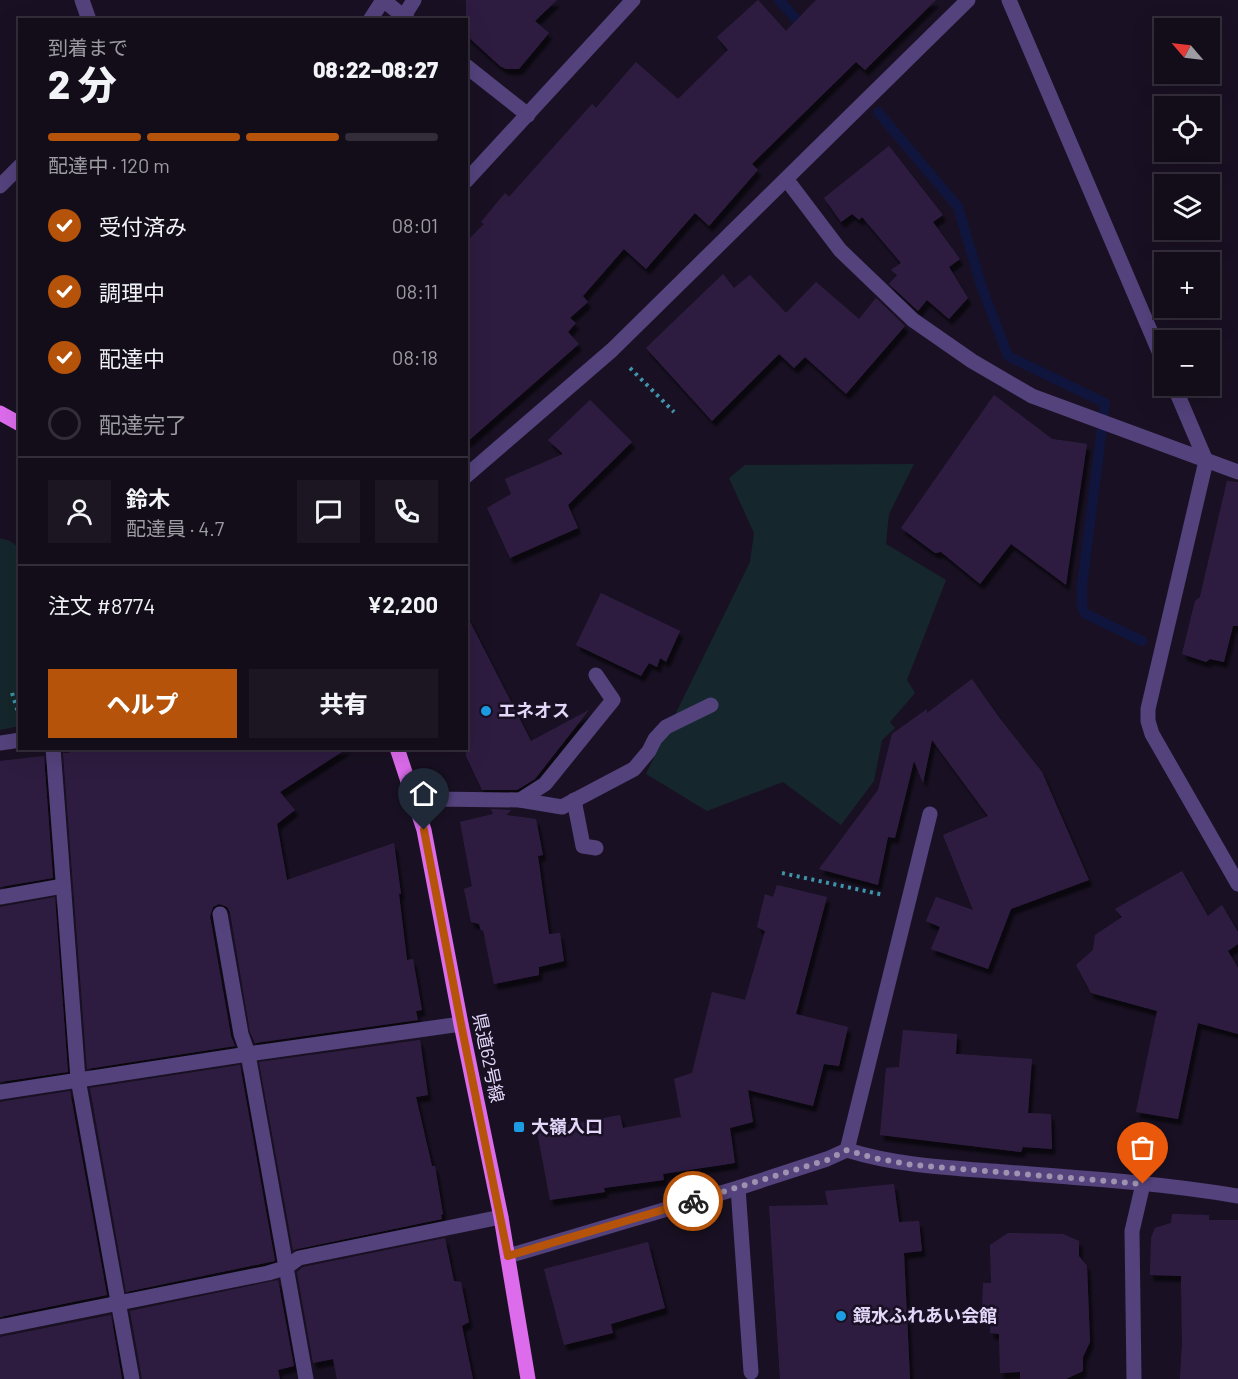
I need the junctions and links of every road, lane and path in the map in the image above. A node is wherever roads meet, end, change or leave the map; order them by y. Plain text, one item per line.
1 (82, 0) edge
2 (414, 0) edge
3 (633, 0) edge
4 (968, 0) edge
5 (1010, 0) edge
6 (88, 18) edge
7 (371, 18) edge
8 (406, 18) edge
9 (468, 68) edge
10 (528, 115) junction
11 (18, 168) edge
12 (468, 179) edge
13 (787, 180) junction
14 (0, 186) edge
15 (1154, 339) edge
16 (612, 350) junction
17 (1178, 396) edge
18 (674, 412) dead end
19 (0, 413) edge
20 (18, 423) edge
21 (1206, 460) junction
22 (1238, 472) edge
23 (468, 474) edge
24 (596, 675) dead end
25 (12, 693) dead end
26 (711, 705) dead end
27 (18, 710) edge
28 (18, 740) edge
29 (0, 743) edge
30 (52, 750) edge
31 (398, 750) edge
32 (520, 800) junction
33 (574, 800) junction
34 (416, 802) junction
35 (930, 814) dead end
36 (596, 848) dead end
37 (782, 873) dead end
38 (1238, 884) edge
39 (63, 886) junction
40 (0, 897) edge
41 (908, 903) junction
42 (220, 914) dead end
43 (461, 1024) junction
44 (248, 1054) junction
45 (78, 1079) junction
46 (0, 1092) edge
47 (847, 1150) junction
48 (1143, 1184) junction
49 (738, 1188) junction
50 (1238, 1196) edge
51 (501, 1217) junction
52 (508, 1256) junction
53 (285, 1268) junction
54 (119, 1302) junction
55 (0, 1327) edge
56 (751, 1372) dead end
57 (132, 1379) edge
58 (306, 1379) edge
59 (528, 1379) edge
60 (1134, 1379) edge

1 - 6 street
2 - 8 street
3 - 10 street
4 - 13 street
5 - 15 street
7 - 8 street
9 - 10 street
10 - 12 street
11 - 14 street
13 - 16 street
13 - 21 street
16 - 18 path
16 - 23 street
17 - 21 street
19 - 20 main road
21 - 22 street
21 - 38 street
24 - 32 street
25 - 27 path
26 - 33 street
28 - 29 street
30 - 39 street
31 - 34 main road, 県道62号線
32 - 33 street
32 - 34 street
33 - 36 street
34 - 43 main road, 県道62号線
35 - 41 street
37 - 41 path
39 - 40 street
39 - 45 street
41 - 47 street
42 - 44 street
43 - 44 street
43 - 51 main road, 県道62号線
44 - 45 street
44 - 53 street
45 - 46 street
45 - 54 street
47 - 48 street
47 - 49 street
48 - 50 street
48 - 60 street
49 - 52 street
49 - 56 street
51 - 52 main road, 県道62号線
51 - 53 street
52 - 59 main road, 県道62号線
53 - 54 street
53 - 58 street
54 - 55 street
54 - 57 street

